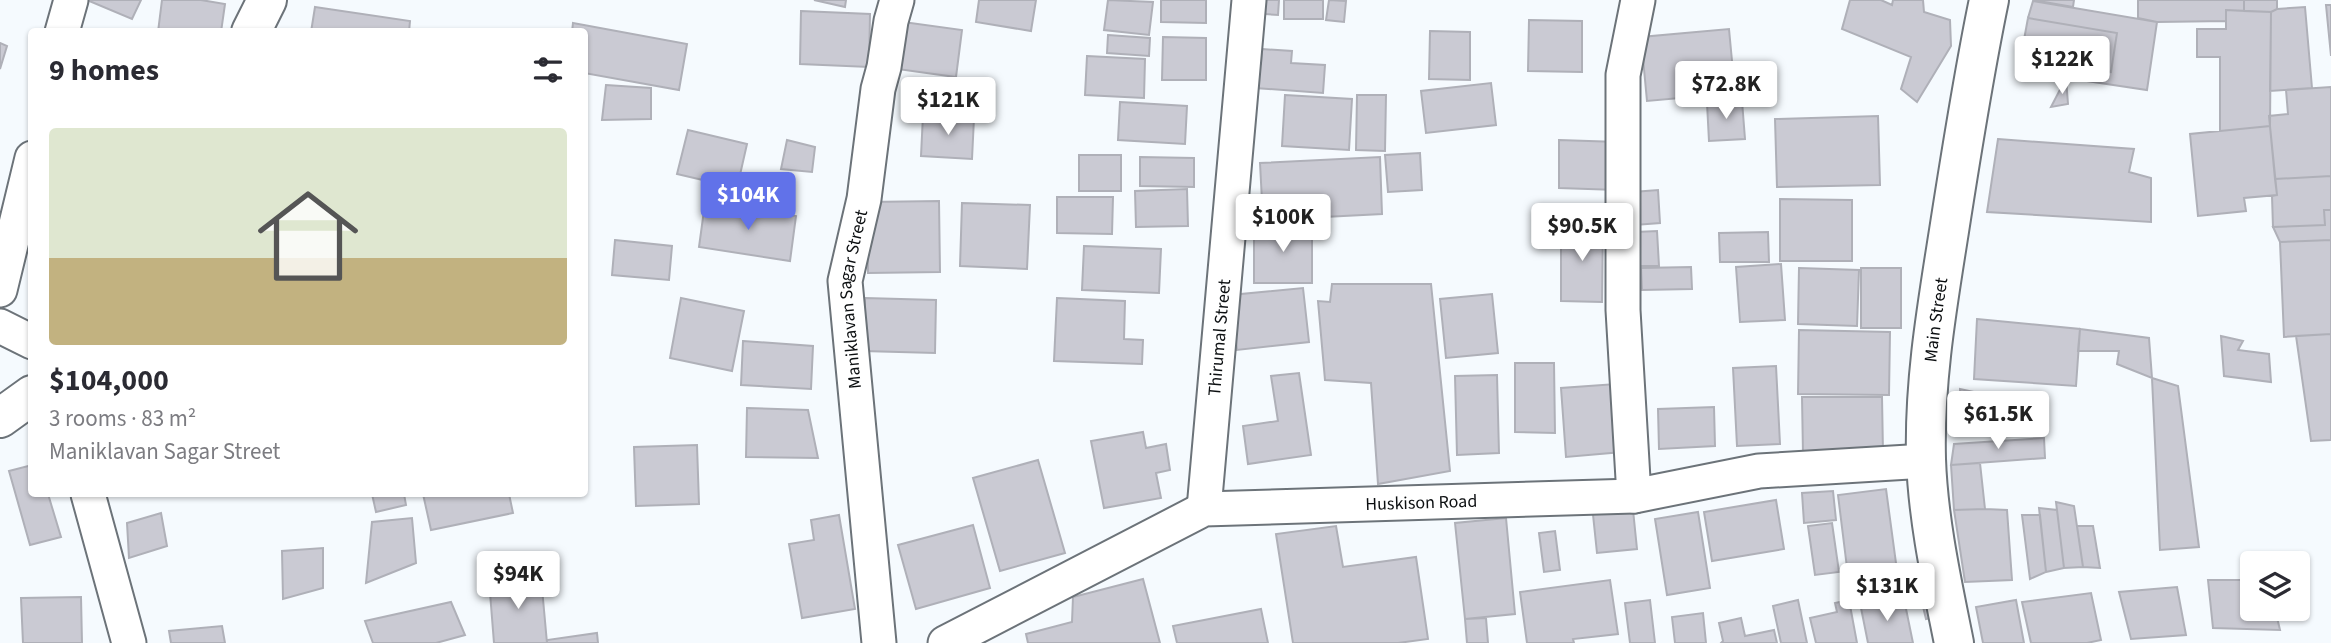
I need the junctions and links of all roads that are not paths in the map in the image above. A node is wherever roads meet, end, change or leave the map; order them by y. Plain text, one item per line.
1 (71, 0) edge
2 (267, 0) edge
3 (897, 0) edge
4 (1249, 0) edge
5 (1638, 0) edge
6 (1989, 0) edge
7 (63, 28) edge
8 (253, 28) edge
9 (28, 174) edge
10 (0, 290) edge
11 (0, 326) edge
12 (28, 340) edge
13 (28, 398) edge
14 (0, 418) edge
15 (1926, 461) junction
16 (1634, 496) junction
17 (90, 497) edge
18 (1204, 509) junction
19 (994, 631) edge
20 (129, 643) edge
21 (879, 643) edge
22 (945, 643) edge
23 (1954, 643) edge

1 - 7 street
2 - 8 main road
3 - 21 street, Maniklavan Sagar Street
4 - 18 street, Thirumal Street
5 - 16 street
6 - 15 main road, Main Street
9 - 10 street
11 - 12 street
13 - 14 main road
15 - 16 street, Huskison Road
15 - 23 main road, Main Street
16 - 18 street, Huskison Road
17 - 20 street
18 - 19 street, Huskison Road
19 - 22 street, Huskison Road

